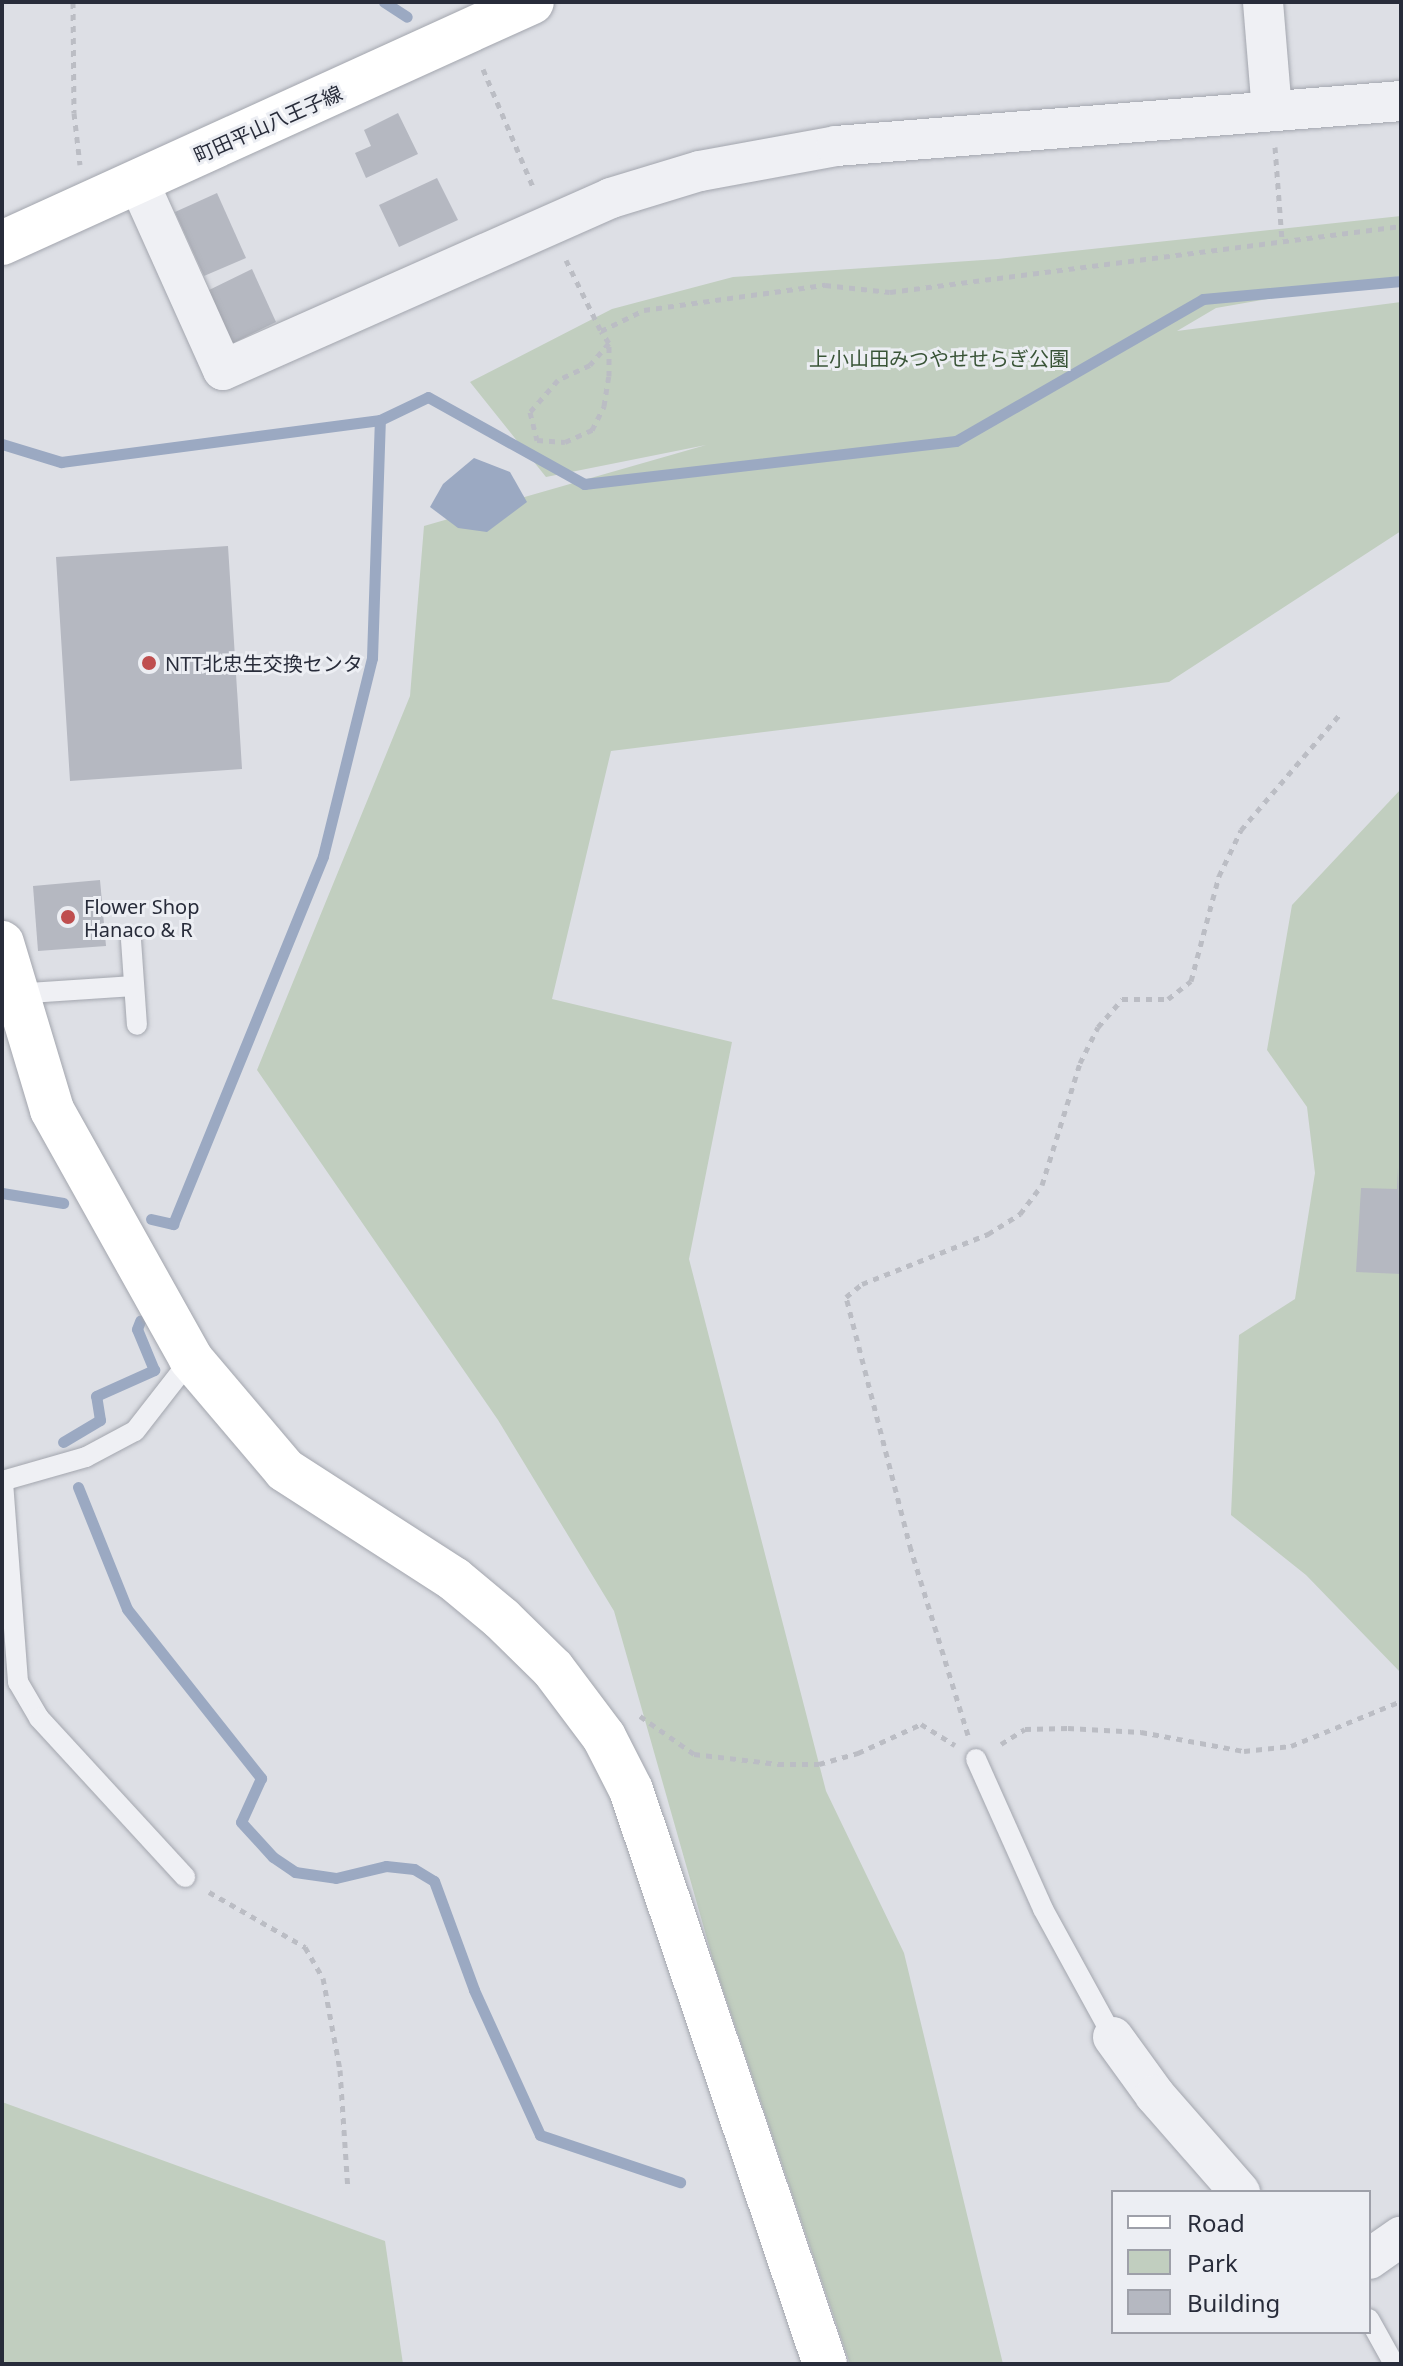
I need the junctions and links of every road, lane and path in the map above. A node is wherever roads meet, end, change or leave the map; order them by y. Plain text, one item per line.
1 (73, 2) edge
2 (532, 2) edge
3 (1263, 2) edge
4 (468, 33) junction
5 (1401, 101) edge
6 (1272, 111) junction
7 (138, 181) junction
8 (85, 206) junction
9 (550, 226) junction
10 (1401, 226) edge
11 (1282, 241) junction
12 (2, 243) edge
13 (601, 331) junction
14 (609, 343) junction
15 (1341, 713) dead end
16 (131, 940) dead end
17 (2, 943) edge
18 (134, 986) junction
19 (14, 994) junction
20 (137, 1025) dead end
21 (191, 1359) junction
22 (3, 1481) edge
23 (1401, 1701) edge
24 (633, 1710) dead end
25 (976, 1759) junction
26 (185, 1877) joint
27 (1113, 2037) joint
28 (348, 2189) dead end
29 (1238, 2190) edge
30 (1401, 2237) edge
31 (1371, 2258) edge
32 (1371, 2323) edge
33 (825, 2364) edge
34 (1394, 2364) edge

1 - 8 path
2 - 4 street, 町田平山八王子線
3 - 6 street
4 - 7 street, 町田平山八王子線
4 - 9 path
5 - 6 street
6 - 9 street
6 - 11 path
7 - 8 street, 町田平山八王子線
7 - 9 street
8 - 12 street, 町田平山八王子線
9 - 13 path
10 - 11 path
11 - 13 path
13 - 14 path
14 - 14 path
15 - 25 path
16 - 18 lane
17 - 19 street
18 - 19 lane
18 - 20 lane
19 - 21 street
21 - 22 lane
21 - 33 street
22 - 26 lane
23 - 25 path
24 - 25 path
25 - 27 lane
26 - 28 path
27 - 29 street
30 - 31 street
32 - 34 lane

